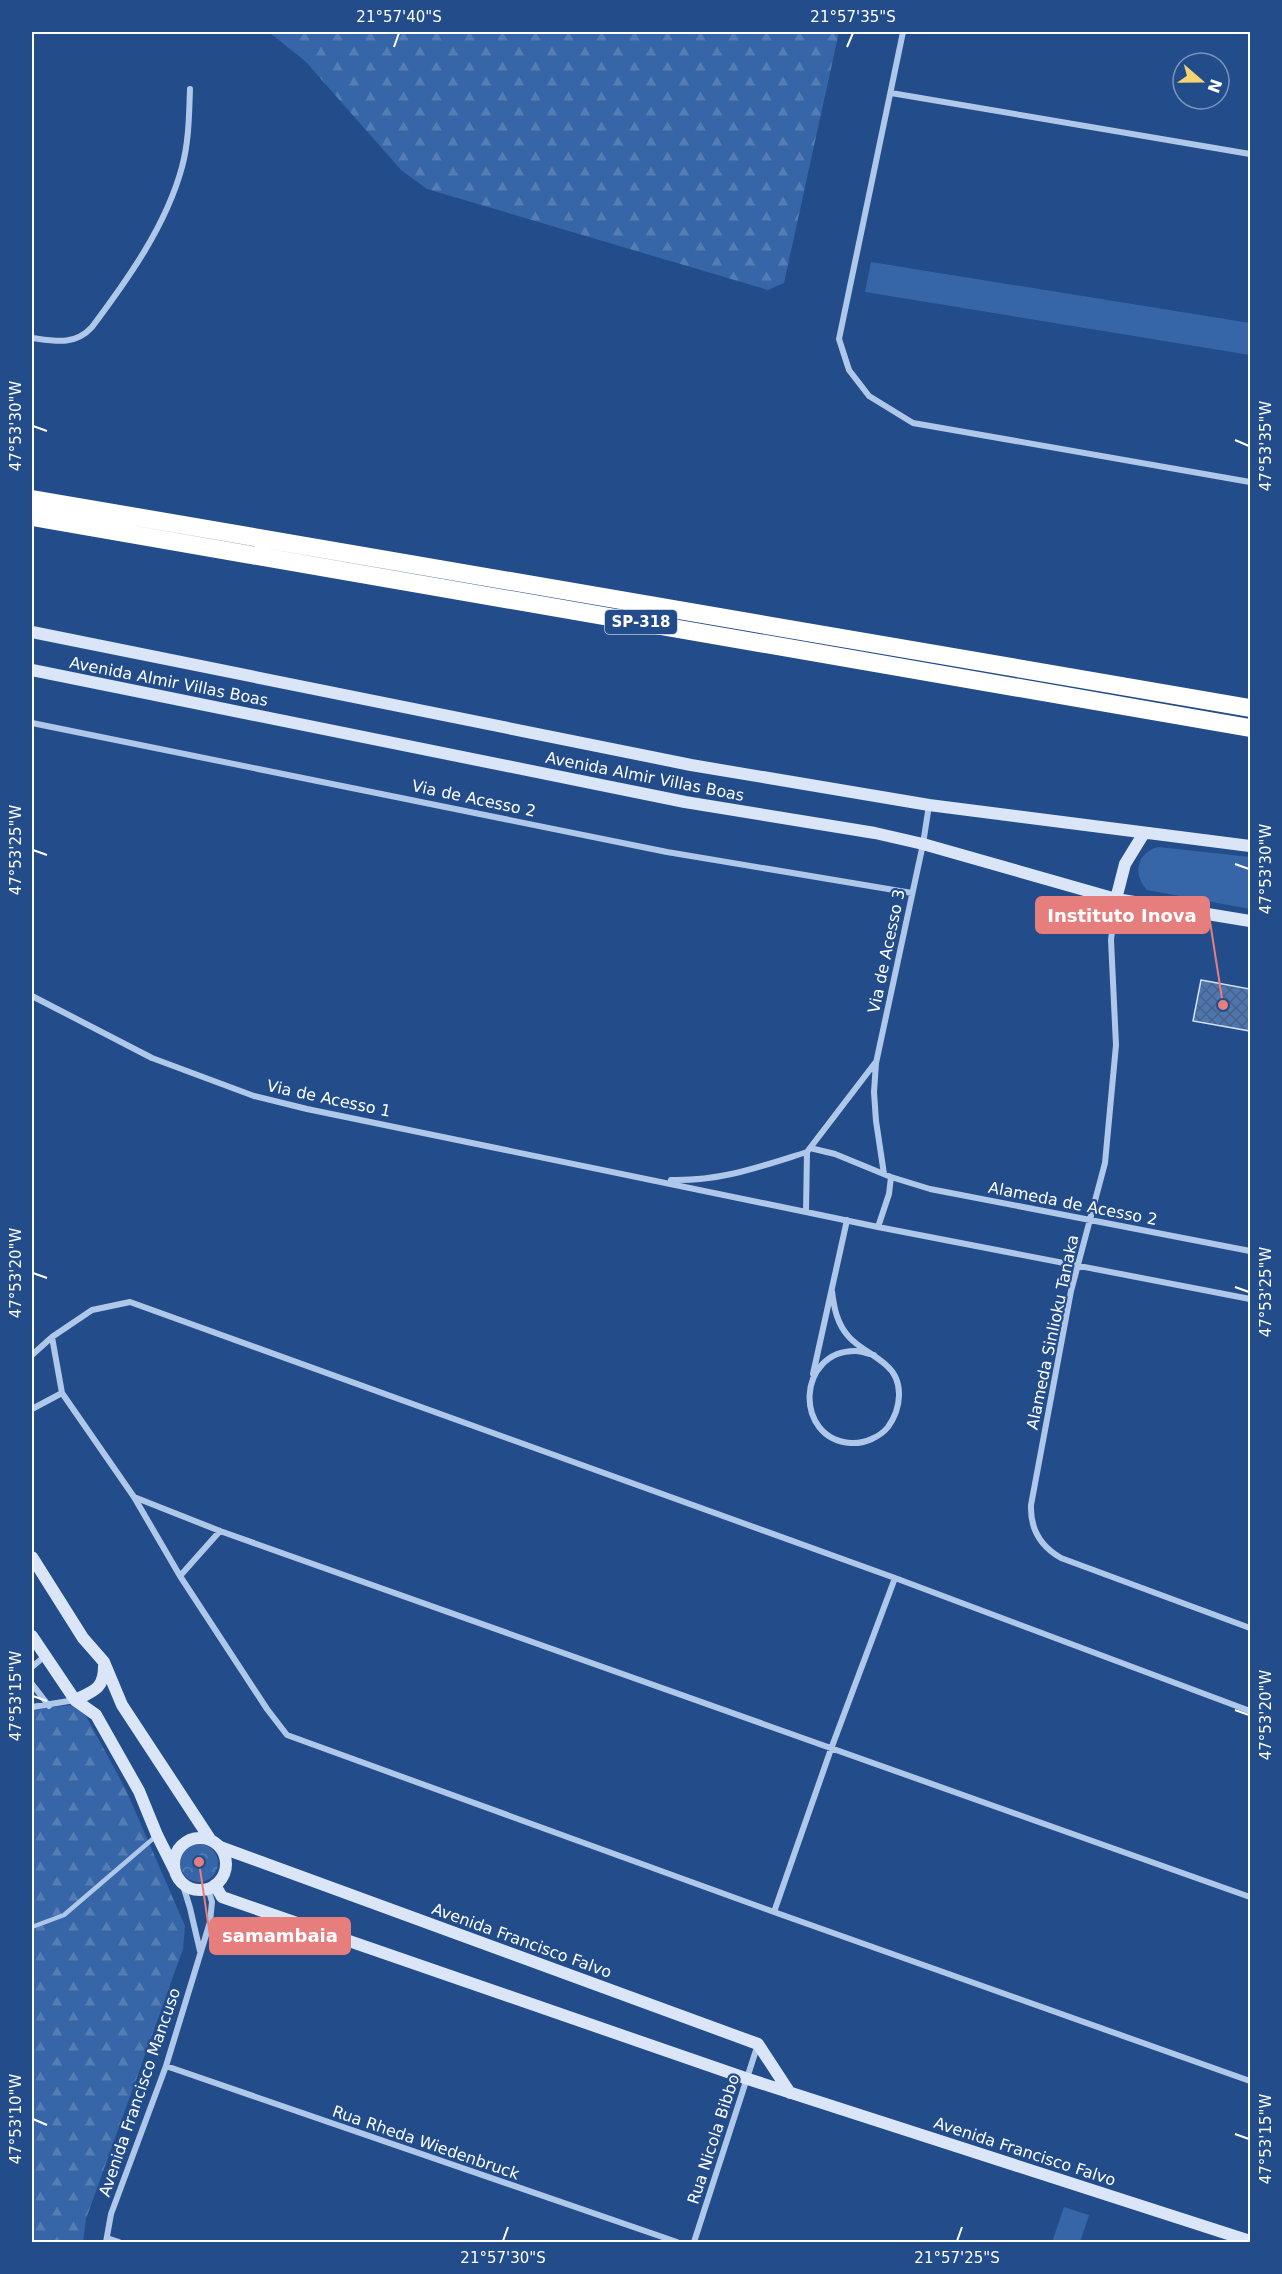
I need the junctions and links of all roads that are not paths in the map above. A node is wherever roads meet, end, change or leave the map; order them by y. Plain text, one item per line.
1 (903, 32) edge
2 (190, 89) dead end
3 (891, 93) junction
4 (1251, 154) edge
5 (32, 338) edge
6 (1251, 483) edge
7 (32, 499) edge
8 (32, 517) edge
9 (32, 632) edge
10 (32, 670) edge
11 (1251, 708) edge
12 (32, 723) edge
13 (1251, 728) edge
14 (929, 805) junction
15 (1144, 833) junction
16 (923, 844) junction
17 (1251, 846) edge
18 (912, 893) junction
19 (1116, 899) junction
20 (1251, 921) edge
21 (32, 996) edge
22 (876, 1063) junction
23 (809, 1150) junction
24 (888, 1175) junction
25 (637, 1176) junction
26 (806, 1212) junction
27 (847, 1220) junction
28 (1090, 1220) junction
29 (878, 1227) junction
30 (1251, 1251) edge
31 (1077, 1266) junction
32 (832, 1291) junction
33 (1251, 1299) edge
34 (52, 1337) junction
35 (32, 1355) edge
36 (874, 1355) junction
37 (813, 1377) junction
38 (62, 1393) junction
39 (32, 1409) edge
40 (134, 1497) junction
41 (220, 1531) junction
42 (32, 1557) edge
43 (180, 1575) junction
44 (895, 1578) junction
45 (1251, 1628) edge
46 (32, 1636) edge
47 (45, 1656) junction
48 (104, 1662) junction
49 (32, 1667) edge
50 (32, 1684) edge
51 (75, 1700) junction
52 (49, 1706) junction
53 (32, 1707) edge
54 (1251, 1711) edge
55 (831, 1749) junction
56 (157, 1835) junction
57 (215, 1843) junction
58 (175, 1871) junction
59 (182, 1882) junction
60 (212, 1887) junction
61 (1251, 1897) edge
62 (774, 1912) junction
63 (32, 1927) edge
64 (200, 1952) junction
65 (758, 2044) junction
66 (166, 2066) junction
67 (748, 2079) junction
68 (1251, 2081) edge
69 (789, 2092) junction
70 (106, 2240) edge
71 (1251, 2241) edge
72 (119, 2242) edge
73 (677, 2242) edge
74 (694, 2242) edge

1 - 3 street
2 - 5 street
3 - 4 street
3 - 6 street
7 - 11 highway, SP-318
8 - 13 highway, SP-318
9 - 14 street, Avenida Almir Villas Boas
10 - 16 street, Avenida Almir Villas Boas
12 - 18 street, Via de Acesso 2
14 - 15 street, Avenida Almir Villas Boas
14 - 16 street, Via de Acesso 3
15 - 17 street, Avenida Almir Villas Boas
15 - 19 street
16 - 18 street, Via de Acesso 3
16 - 19 street, Avenida Almir Villas Boas
18 - 22 street, Via de Acesso 3
19 - 20 street, Avenida Almir Villas Boas
19 - 28 street, Alameda Sinlioku Tanaka
21 - 25 street, Via de Acesso 1
22 - 23 street
22 - 24 street, Via de Acesso 3
23 - 24 street, Alameda de Acesso 2
23 - 25 street
23 - 26 street
24 - 28 street, Alameda de Acesso 2
24 - 29 street
25 - 26 street
26 - 27 street
27 - 29 street
27 - 32 street
28 - 30 street, Alameda de Acesso 2
28 - 31 street, Alameda Sinlioku Tanaka
29 - 31 street
31 - 33 street
31 - 45 street, Alameda Sinlioku Tanaka
32 - 36 street
32 - 37 street
34 - 35 street
34 - 38 street
34 - 44 street
36 - 37 street
36 - 37 street
38 - 39 street
38 - 40 street
40 - 41 street
40 - 43 street
41 - 43 street
41 - 55 street
42 - 48 street
43 - 62 street
44 - 54 street
44 - 55 street
46 - 47 street
47 - 49 street
47 - 51 street
48 - 51 street
48 - 57 street
50 - 52 street
51 - 52 street
51 - 56 street
52 - 53 street
55 - 61 street
55 - 62 street
56 - 58 street
56 - 63 lane
57 - 58 street
57 - 60 street
57 - 65 street, Avenida Francisco Falvo
58 - 59 street
59 - 60 street
59 - 64 street, Avenida Francisco Mancuso
60 - 64 street, Avenida Francisco Mancuso
60 - 67 street, Avenida Francisco Falvo
62 - 68 street
64 - 66 street, Avenida Francisco Mancuso
65 - 67 street, Rua Nicola Bibbo
65 - 69 street
66 - 70 street, Avenida Francisco Mancuso
66 - 73 street, Rua Rheda Wiedenbruck
67 - 69 street, Avenida Francisco Falvo
67 - 74 street, Rua Nicola Bibbo
69 - 71 street, Avenida Francisco Falvo
70 - 72 street

